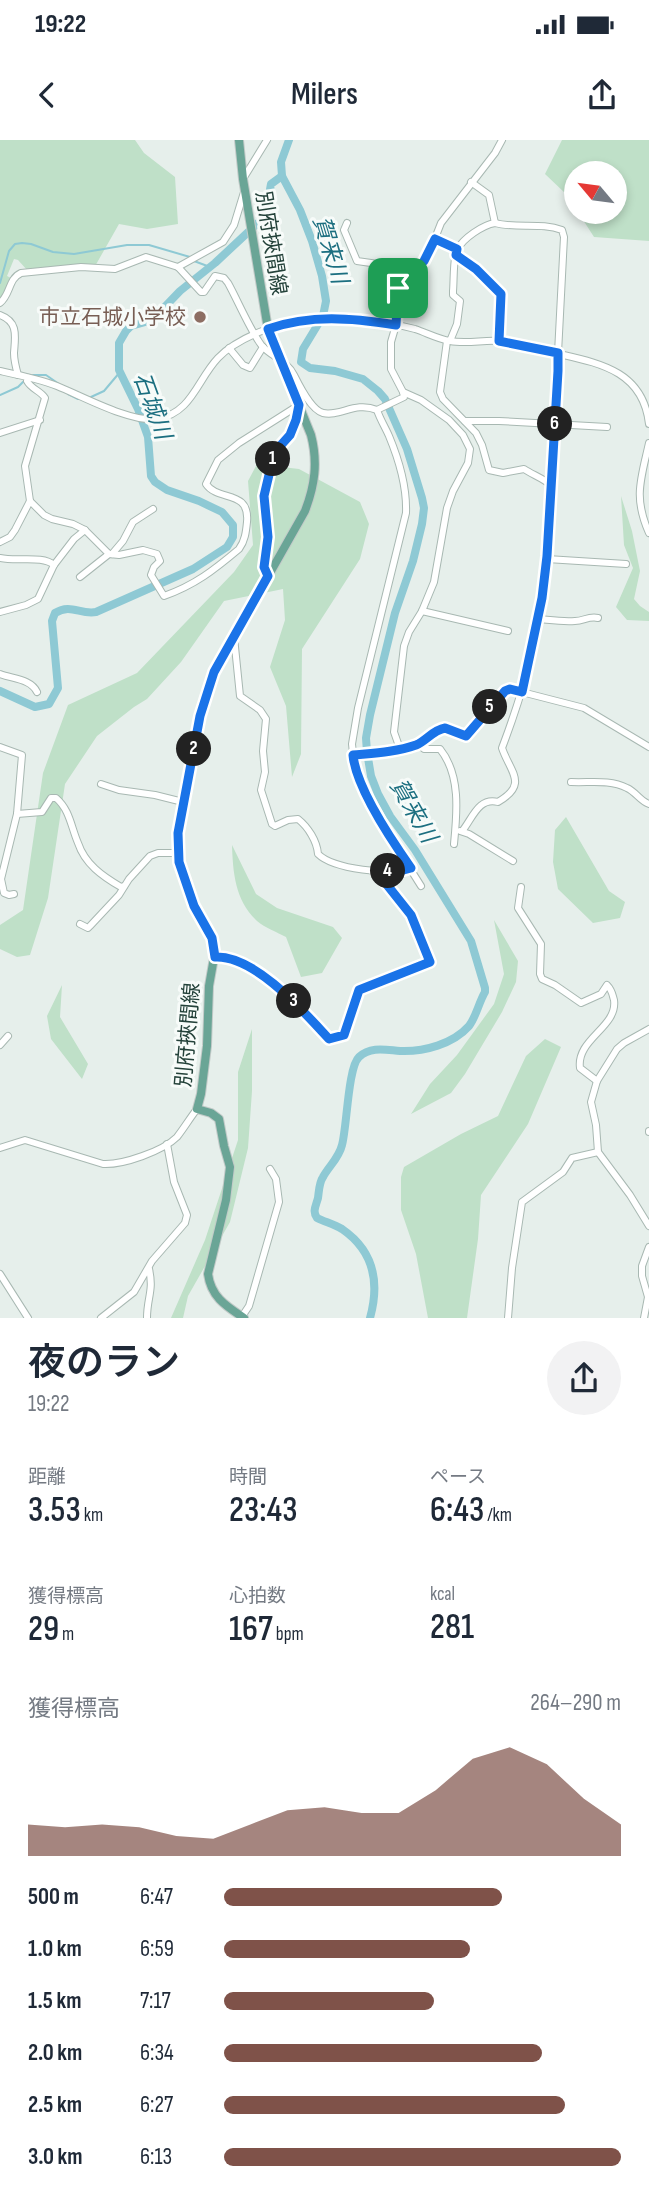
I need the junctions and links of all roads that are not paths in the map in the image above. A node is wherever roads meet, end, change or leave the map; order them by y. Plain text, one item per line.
1 (239, 140) edge
2 (267, 140) edge
3 (502, 140) edge
4 (471, 182) junction
5 (244, 184) junction
6 (347, 223) dead end
7 (495, 223) junction
8 (435, 239) junction
9 (457, 252) junction
10 (177, 267) junction
11 (398, 288) junction
12 (0, 303) edge
13 (0, 315) edge
14 (396, 325) junction
15 (268, 329) junction
16 (256, 335) junction
17 (449, 341) junction
18 (499, 341) junction
19 (263, 347) junction
20 (229, 348) junction
21 (558, 353) junction
22 (279, 359) junction
23 (0, 371) edge
24 (18, 375) junction
25 (29, 378) junction
26 (403, 392) junction
27 (299, 405) junction
28 (379, 409) junction
29 (40, 420) junction
30 (464, 421) junction
31 (649, 424) edge
32 (555, 425) junction
33 (607, 427) dead end
34 (0, 433) edge
35 (649, 443) edge
36 (648, 456) edge
37 (551, 486) junction
38 (30, 501) junction
39 (153, 509) dead end
40 (85, 530) junction
41 (649, 533) edge
42 (0, 542) edge
43 (111, 554) junction
44 (0, 558) edge
45 (547, 559) junction
46 (626, 564) dead end
47 (54, 565) junction
48 (268, 576) junction
49 (80, 577) dead end
50 (422, 611) junction
51 (0, 612) edge
52 (538, 618) junction
53 (598, 618) dead end
54 (508, 631) dead end
55 (233, 635) junction
56 (0, 674) edge
57 (37, 692) dead end
58 (522, 692) junction
59 (418, 744) junction
60 (0, 747) edge
61 (649, 747) edge
62 (400, 749) junction
63 (353, 755) junction
64 (571, 782) dead end
65 (101, 784) dead end
66 (183, 802) junction
67 (649, 804) edge
68 (17, 814) junction
69 (459, 830) junction
70 (454, 844) dead end
71 (177, 853) junction
72 (513, 860) dead end
73 (411, 868) junction
74 (376, 871) junction
75 (124, 886) junction
76 (421, 886) dead end
77 (521, 887) dead end
78 (14, 894) dead end
79 (80, 924) dead end
80 (215, 957) junction
81 (648, 1033) edge
82 (8, 1036) dead end
83 (0, 1045) edge
84 (597, 1081) junction
85 (197, 1109) junction
86 (167, 1144) junction
87 (0, 1148) edge
88 (598, 1152) junction
89 (270, 1169) dead end
90 (649, 1226) edge
91 (649, 1247) edge
92 (148, 1268) junction
93 (0, 1274) edge
94 (28, 1318) edge
95 (101, 1318) edge
96 (147, 1318) edge
97 (243, 1318) edge
98 (508, 1318) edge
99 (645, 1318) edge

1 - 5 main road, 別府挾間線
2 - 5 street
3 - 4 street
4 - 7 street
4 - 8 street
5 - 10 street
5 - 15 main road, 別府挾間線
6 - 11 street
7 - 9 street
7 - 21 street
8 - 9 street
8 - 11 street
9 - 17 street
9 - 18 street
10 - 12 street
10 - 16 street
11 - 14 street
13 - 24 street
14 - 15 street
14 - 17 street
14 - 26 street
15 - 16 street
15 - 22 main road, 別府挾間線
16 - 19 street
16 - 20 street
17 - 18 street
17 - 30 street
18 - 21 street
19 - 20 street
19 - 22 street
20 - 25 street
21 - 31 street
21 - 32 street
22 - 27 main road, 別府挾間線
22 - 28 street
23 - 24 street
24 - 25 street
25 - 29 street
26 - 28 street
26 - 50 street
27 - 43 street
27 - 48 street
27 - 48 main road, 別府挾間線
28 - 63 street
29 - 34 street
29 - 38 street
30 - 32 street
30 - 37 street
32 - 33 street
32 - 37 street
35 - 36 street
36 - 41 street
37 - 45 street
38 - 40 street
38 - 42 street
39 - 43 street
40 - 43 street
40 - 47 street
43 - 49 street
44 - 47 street
45 - 46 street
45 - 52 street
47 - 51 street
48 - 55 main road, 別府挾間線
50 - 54 street
50 - 62 street
52 - 53 street
52 - 58 street
55 - 66 main road, 別府挾間線
55 - 74 street
56 - 57 street
58 - 59 street
58 - 61 street
58 - 69 street
59 - 62 street
59 - 69 street
60 - 68 street
62 - 63 street
63 - 73 street
64 - 67 street
65 - 66 street
66 - 71 main road, 別府挾間線
68 - 75 street
68 - 78 street
69 - 70 street
69 - 72 street
71 - 75 street
71 - 80 main road, 別府挾間線
73 - 74 street
73 - 76 street
74 - 80 street
75 - 79 street
77 - 84 street
80 - 85 main road, 別府挾間線
81 - 84 street
82 - 83 street
84 - 88 street
85 - 86 street
85 - 97 main road, 別府挾間線
86 - 87 street
86 - 92 street
88 - 90 street
88 - 98 street
89 - 97 street
91 - 99 street
92 - 95 street
92 - 96 street
93 - 94 street

